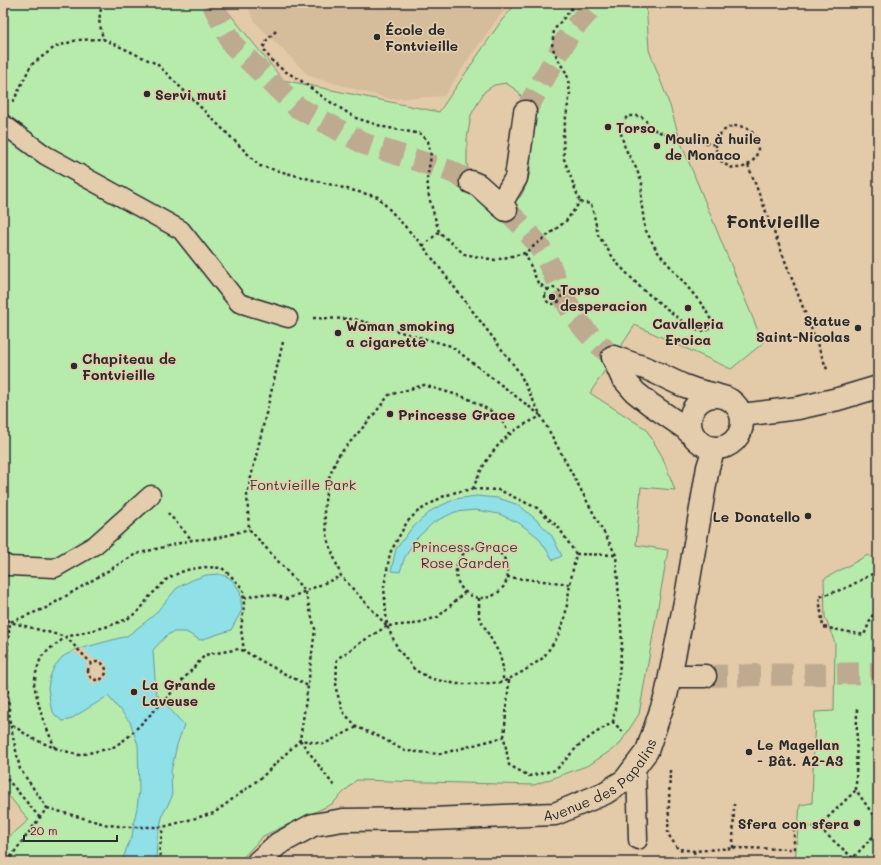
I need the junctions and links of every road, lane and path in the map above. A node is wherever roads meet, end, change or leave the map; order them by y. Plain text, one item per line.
1 (102, 3) edge
2 (576, 3) edge
3 (276, 31) dead end
4 (103, 39) junction
5 (12, 103) dead end
6 (525, 112) tunnel mouth
7 (3, 124) edge
8 (716, 145) junction
9 (748, 165) junction
10 (471, 182) tunnel mouth
11 (580, 202) junction
12 (439, 232) junction
13 (423, 246) junction
14 (525, 253) junction
15 (548, 290) junction
16 (288, 318) junction
17 (878, 387) edge
18 (716, 395) junction
19 (838, 399) junction
20 (742, 415) junction
21 (541, 416) junction
22 (509, 434) junction
23 (705, 444) junction
24 (473, 489) junction
25 (151, 495) joint
26 (249, 529) junction
27 (192, 540) junction
28 (576, 554) junction
29 (616, 555) junction
30 (3, 563) edge
31 (878, 571) edge
32 (341, 576) junction
33 (507, 577) junction
34 (570, 584) junction
35 (305, 591) junction
36 (465, 592) junction
37 (244, 598) junction
38 (479, 598) junction
39 (878, 609) edge
40 (3, 616) edge
41 (10, 622) junction
42 (387, 626) junction
43 (66, 637) junction
44 (244, 651) junction
45 (92, 664) junction
46 (671, 676) junction
47 (705, 676) tunnel mouth
48 (509, 679) junction
49 (503, 682) junction
50 (308, 686) junction
51 (857, 709) dead end
52 (3, 718) edge
53 (614, 722) junction
54 (10, 723) junction
55 (357, 728) junction
56 (628, 736) dead end
57 (504, 737) junction
58 (300, 740) junction
59 (55, 748) junction
60 (636, 765) junction
61 (670, 770) dead end
62 (3, 774) edge
63 (334, 786) dead end
64 (856, 790) junction
65 (734, 804) dead end
66 (47, 808) junction
67 (40, 818) junction
68 (878, 822) edge
69 (163, 827) junction
70 (818, 827) junction
71 (878, 831) edge
72 (638, 840) dead end
73 (733, 848) junction
74 (694, 851) junction
75 (853, 858) junction
76 (695, 860) dead end
77 (7, 862) edge
78 (163, 862) edge
79 (258, 862) edge
80 (852, 862) edge

1 - 4 path
2 - 11 path
3 - 12 path
4 - 5 path
4 - 13 path
6 - 10 street
7 - 16 lane
8 - 9 path
8 - 9 path
8 - 11 path
9 - 19 path
11 - 14 path
12 - 13 path
12 - 14 path
13 - 21 path
14 - 15 path
15 - 15 path
16 - 21 path
16 - 26 path
17 - 19 street
18 - 20 street
18 - 23 street
18 - 23 street
19 - 20 street
20 - 23 street
21 - 22 path
21 - 29 path
22 - 24 path
22 - 32 path
23 - 46 street, Avenue des Papalins
24 - 28 path
24 - 42 path
25 - 27 path
25 - 30 lane
26 - 27 path
26 - 35 path
27 - 41 path
28 - 29 path
28 - 34 path
29 - 53 path
31 - 39 path
32 - 35 path
32 - 42 path
33 - 34 path
33 - 36 path
33 - 38 path
34 - 48 path
35 - 37 path
35 - 50 path
36 - 38 path
36 - 42 path
37 - 43 path
37 - 44 path
38 - 49 path
40 - 41 path
41 - 43 path
41 - 54 path
42 - 49 path
42 - 55 path
43 - 45 path
43 - 59 path
44 - 50 path
44 - 59 path
45 - 45 path
46 - 47 street
46 - 60 street, Avenue des Papalins
48 - 49 path
48 - 57 path
50 - 58 path
51 - 64 path
52 - 54 path
53 - 56 path
53 - 57 path
54 - 59 path
54 - 66 path
55 - 57 path
55 - 58 path
58 - 63 path
58 - 69 path
60 - 72 lane
60 - 79 street, Avenue des Papalins
61 - 74 path
62 - 67 path
64 - 68 path
64 - 70 path
65 - 73 path
66 - 67 path
66 - 69 path
67 - 77 path
69 - 78 path
70 - 73 path
70 - 75 path
71 - 75 path
73 - 74 path
74 - 76 path
75 - 80 path

